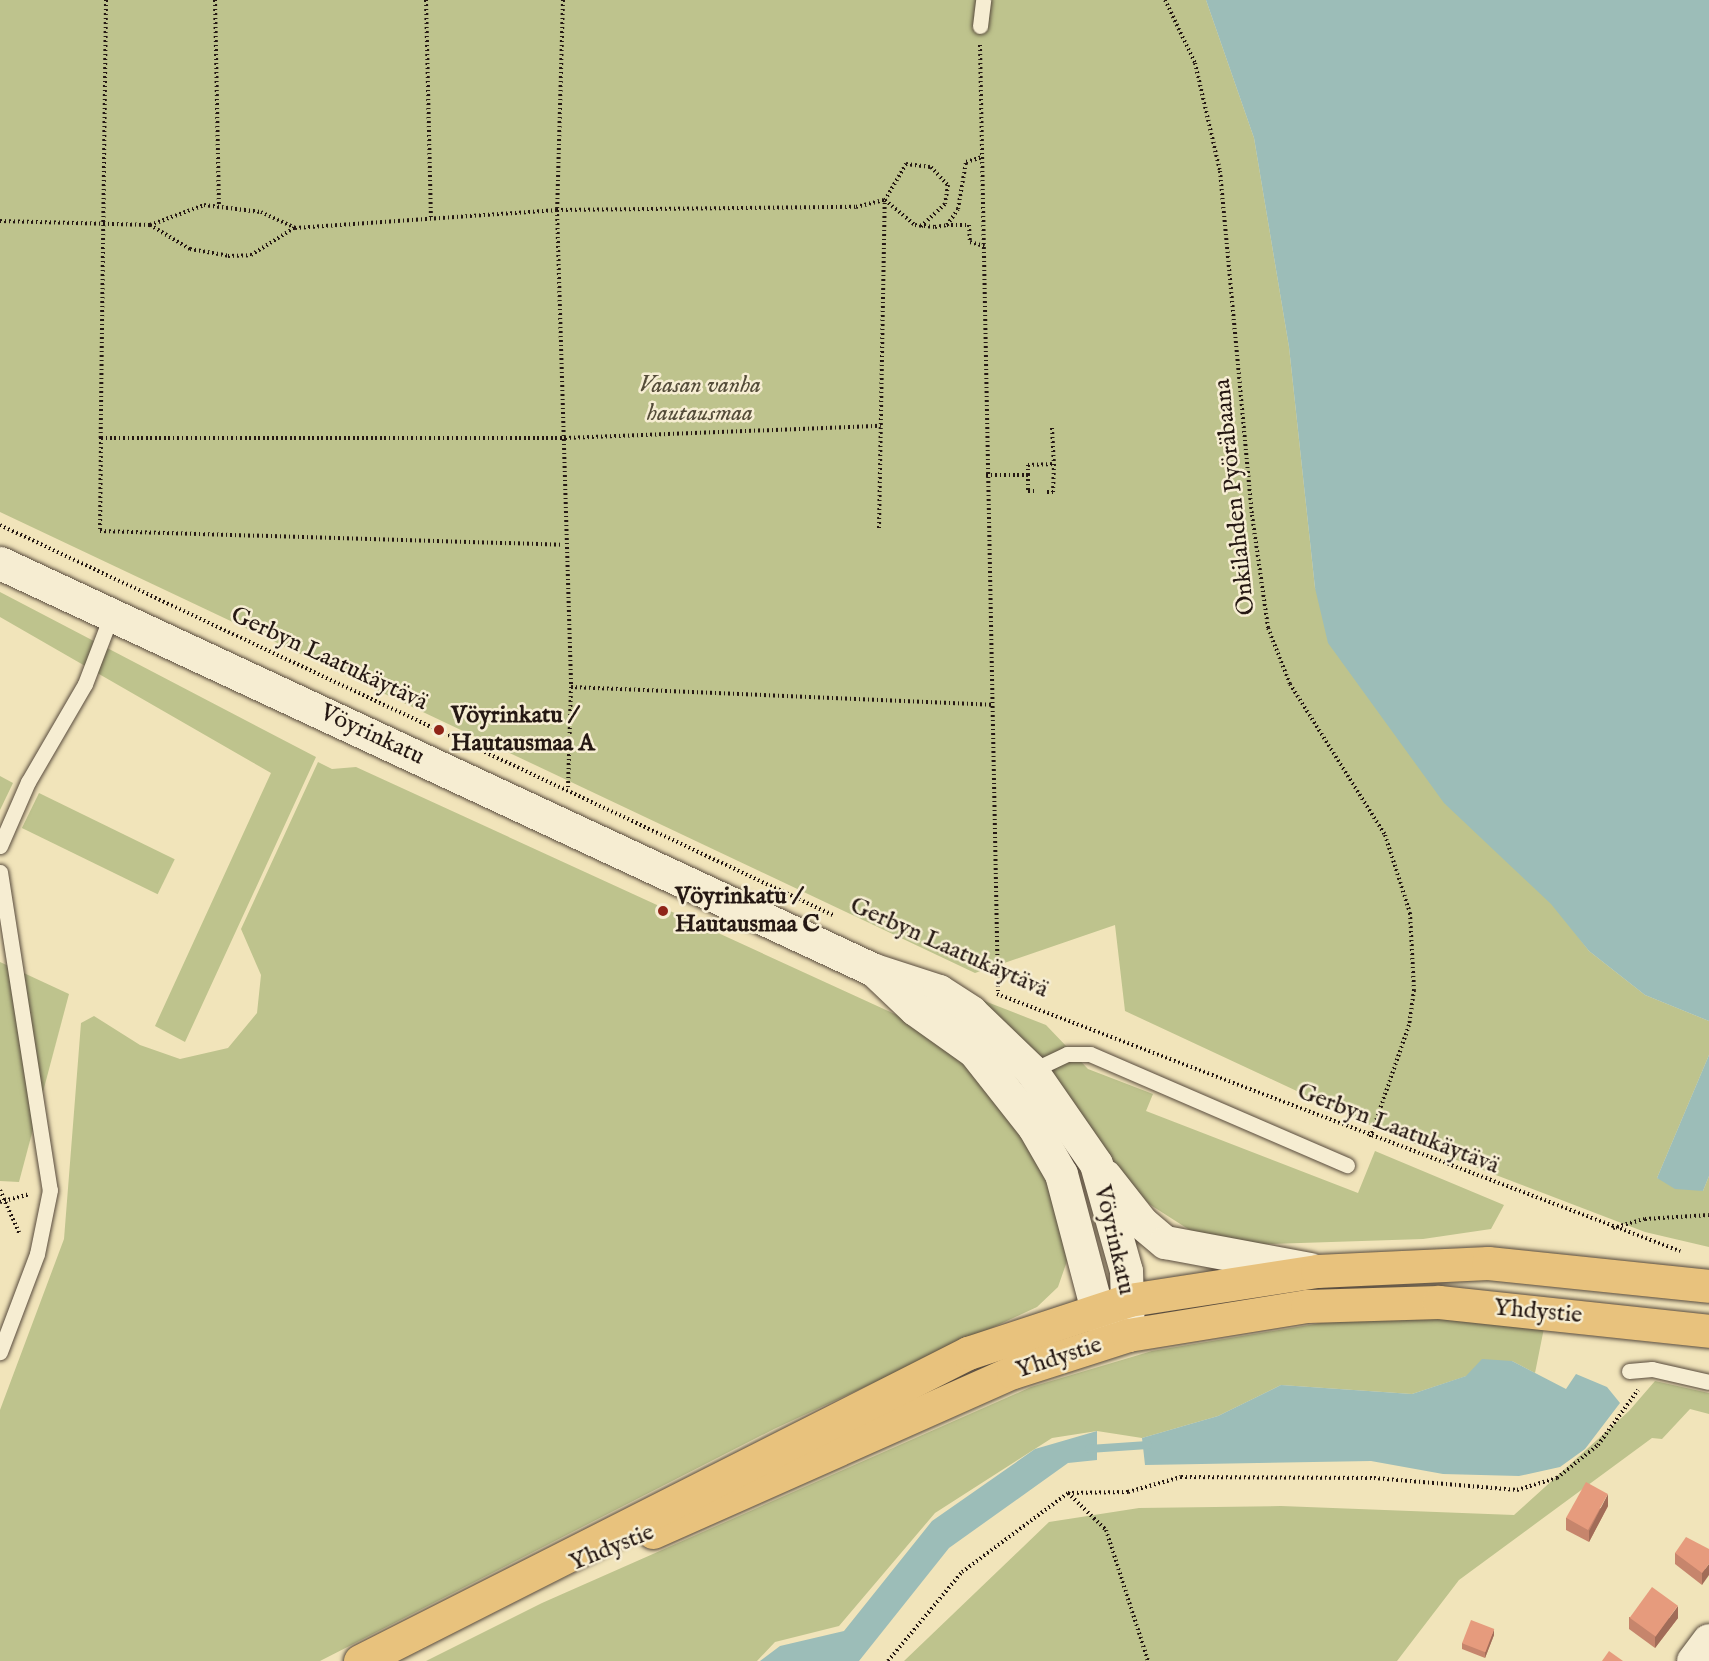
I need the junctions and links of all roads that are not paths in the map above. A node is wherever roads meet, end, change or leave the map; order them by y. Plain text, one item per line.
1 (983, 0) edge
2 (980, 26) road end
3 (0, 563) edge
4 (111, 616) junction
5 (0, 846) edge
6 (0, 872) edge
7 (1019, 1080) junction
8 (1095, 1164) junction
9 (1347, 1165) dead end
10 (1317, 1270) junction
11 (1709, 1286) edge
12 (1129, 1300) junction
13 (1097, 1310) junction
14 (1709, 1331) edge
15 (1128, 1335) junction
16 (0, 1352) edge
17 (1629, 1371) dead end
18 (1709, 1382) edge
19 (490, 1596) junction
20 (1709, 1640) edge
21 (360, 1661) edge
22 (1693, 1661) edge

1 - 2 lane
3 - 4 main road, Vöyrinkatu
4 - 5 lane
4 - 7 main road, Vöyrinkatu
6 - 16 lane
7 - 8 main road, Vöyrinkatu
7 - 9 lane
7 - 13 main road, Vöyrinkatu
8 - 10 main road
8 - 12 main road, Vöyrinkatu
10 - 11 main road, Yhdystie
10 - 12 main road, Yhdystie
12 - 13 main road, Yhdystie
12 - 15 main road, Vöyrinkatu
13 - 15 main road, Vöyrinkatu
13 - 19 main road, Yhdystie
14 - 15 main road, Yhdystie
15 - 19 main road, Yhdystie
17 - 18 lane
19 - 21 main road, Yhdystie
20 - 22 street

